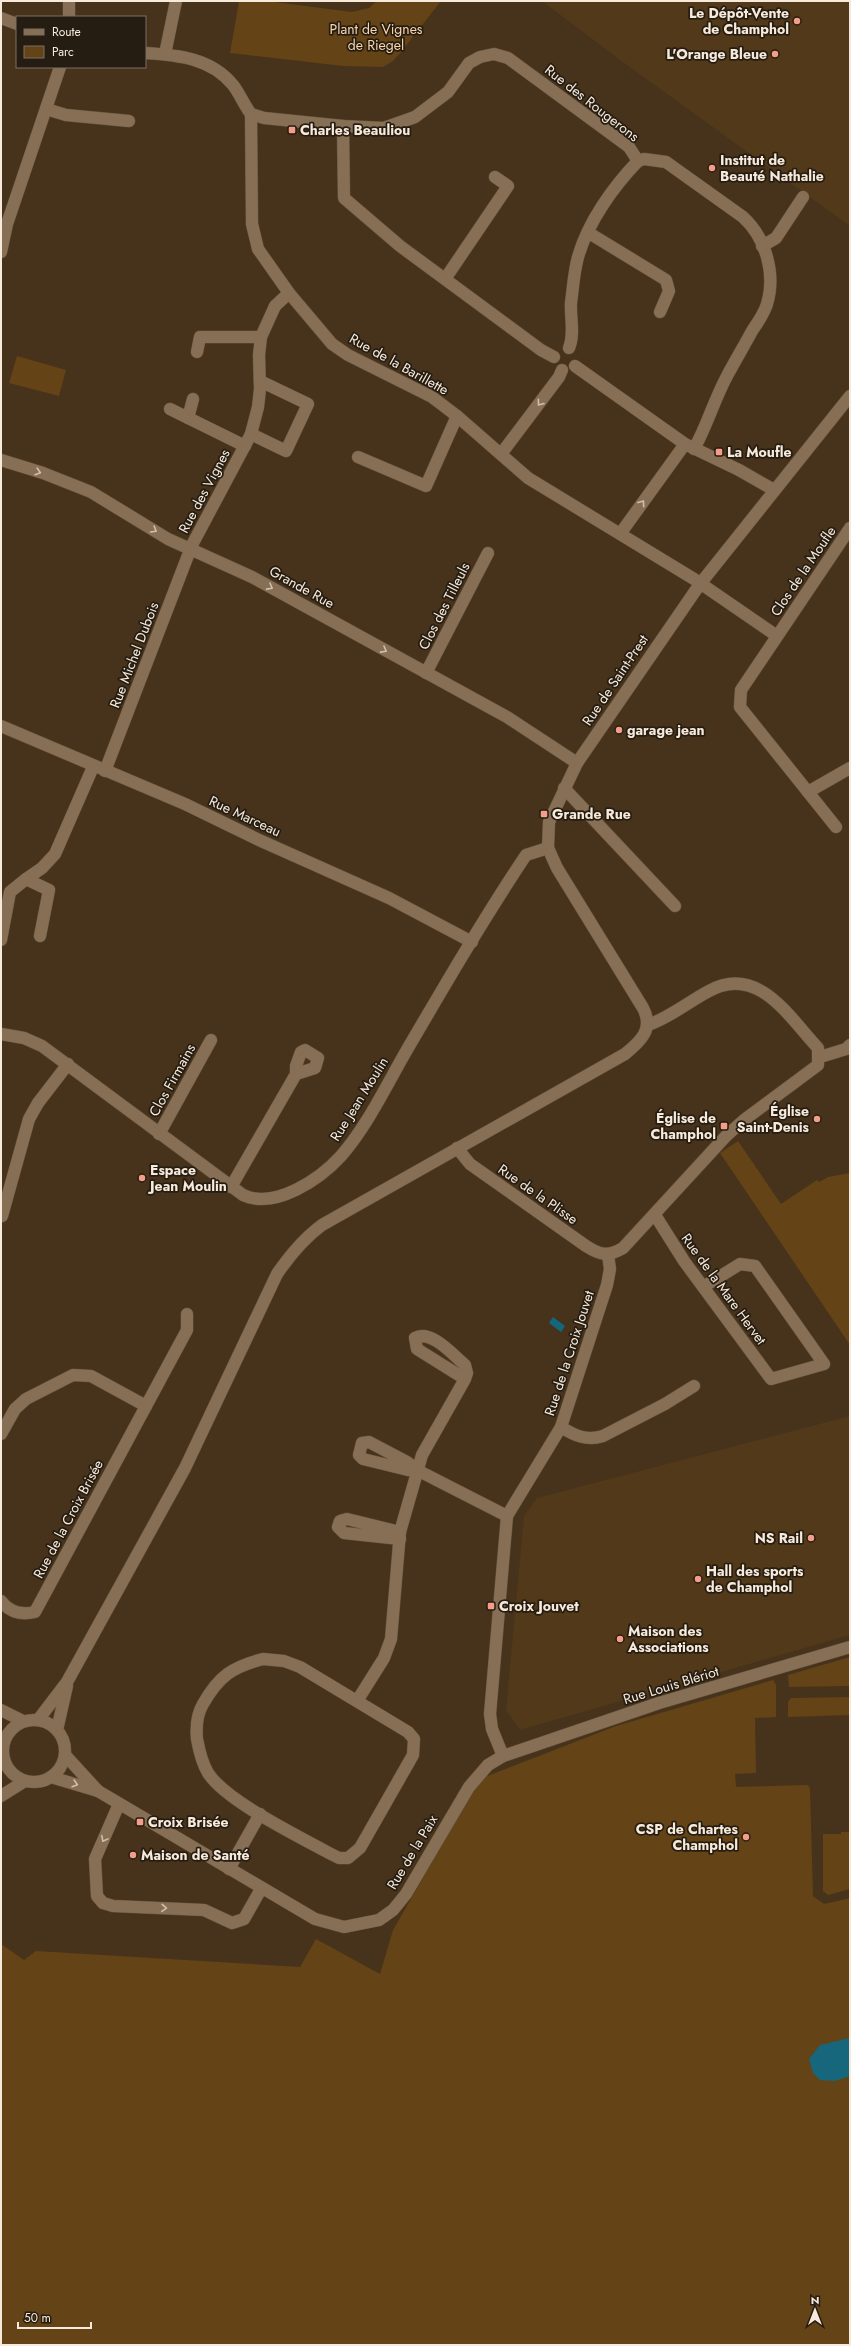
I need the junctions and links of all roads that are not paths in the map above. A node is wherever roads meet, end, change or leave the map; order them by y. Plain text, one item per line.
1 (69, 1) edge
2 (176, 1) edge
3 (69, 16) edge
4 (1, 18) edge
5 (16, 24) edge
6 (146, 53) edge
7 (165, 54) junction
8 (60, 68) edge
9 (46, 109) junction
10 (251, 114) junction
11 (129, 121) dead end
12 (343, 126) junction
13 (638, 161) junction
14 (495, 177) dead end
15 (803, 197) dead end
16 (588, 233) junction
17 (762, 246) junction
18 (1, 252) edge
19 (445, 280) junction
20 (289, 293) junction
21 (660, 312) dead end
22 (261, 337) junction
23 (569, 348) junction
24 (197, 352) dead end
25 (554, 357) junction
26 (575, 366) junction
27 (562, 370) junction
28 (260, 381) junction
29 (850, 396) edge
30 (193, 399) dead end
31 (170, 409) dead end
32 (846, 409) edge
33 (457, 416) junction
34 (188, 418) junction
35 (251, 434) junction
36 (245, 446) junction
37 (689, 446) junction
38 (501, 454) junction
39 (358, 456) dead end
40 (1, 460) edge
41 (774, 490) junction
42 (850, 528) edge
43 (620, 534) junction
44 (191, 550) junction
45 (488, 553) dead end
46 (700, 584) junction
47 (779, 633) junction
48 (426, 673) junction
49 (1, 726) edge
50 (577, 764) junction
51 (93, 767) junction
52 (850, 768) edge
53 (104, 771) junction
54 (564, 788) junction
55 (808, 792) junction
56 (836, 827) dead end
57 (548, 848) junction
58 (26, 879) junction
59 (675, 906) dead end
60 (40, 936) dead end
61 (1, 940) edge
62 (472, 942) junction
63 (648, 1025) junction
64 (1, 1034) edge
65 (211, 1040) dead end
66 (850, 1045) edge
67 (820, 1057) junction
68 (68, 1064) junction
69 (296, 1074) dead end
70 (159, 1134) junction
71 (457, 1148) junction
72 (231, 1187) junction
73 (655, 1215) junction
74 (2, 1216) dead end
75 (608, 1255) junction
76 (703, 1287) junction
77 (187, 1314) dead end
78 (465, 1379) dead end
79 (694, 1386) dead end
80 (146, 1406) junction
81 (561, 1427) junction
82 (1, 1434) edge
83 (417, 1470) junction
84 (507, 1516) junction
85 (1, 1601) edge
86 (850, 1647) edge
87 (68, 1682) junction
88 (358, 1701) junction
89 (1, 1710) edge
90 (38, 1720) junction
91 (23, 1721) junction
92 (57, 1730) junction
93 (3, 1734) edge
94 (65, 1755) junction
95 (503, 1756) junction
96 (3, 1769) edge
97 (51, 1777) junction
98 (25, 1781) junction
99 (98, 1791) junction
100 (1, 1796) edge
101 (119, 1804) junction
102 (260, 1814) junction
103 (228, 1869) junction
104 (262, 1889) junction

1 - 3 street
2 - 7 street
4 - 5 street
6 - 7 street
7 - 10 street
8 - 9 street
9 - 11 street
9 - 18 street
10 - 12 street, Rue des Rougerons
10 - 20 street, Rue de la Barillette
12 - 13 street, Rue des Rougerons
12 - 19 street
13 - 16 street
13 - 17 street, Rue des Rougerons
14 - 19 street
15 - 17 street
16 - 21 street
16 - 23 street
17 - 37 street, Rue des Rougerons
19 - 25 street
20 - 22 street, Rue des Vignes
20 - 33 street, Rue de la Barillette
22 - 24 street
22 - 28 street, Rue des Vignes
23 - 25 street
23 - 26 street
25 - 27 street
26 - 27 street
26 - 37 street
27 -> 38 street
28 - 35 street, Rue des Vignes
28 - 35 street
29 - 32 street, Rue de Saint-Prest
30 - 34 street
31 - 34 street, Rue des Vignes
32 - 41 street, Rue de Saint-Prest
33 - 38 street, Rue de la Barillette
33 - 39 street
34 - 36 street, Rue des Vignes
35 - 36 street, Rue des Vignes
36 - 44 street, Rue des Vignes
37 - 41 street
43 -> 37 street, Rue des Rougerons
38 - 43 street, Rue de la Barillette
40 -> 44 street, Grande Rue
41 - 46 street, Rue de Saint-Prest
42 - 47 street, Clos de la Moufle
43 - 46 street, Rue de la Barillette
44 -> 48 street, Grande Rue
44 - 53 street, Rue Michel Dubois
45 - 48 street, Clos des Tilleuls
46 - 47 street, Rue de la Barillette
46 - 50 street, Rue de Saint-Prest
47 - 55 street, Clos de la Moufle
48 - 50 street, Grande Rue
49 - 51 street, Rue Marceau
50 - 54 street, Rue de Saint-Prest
51 - 53 street, Rue Marceau
51 - 58 street
52 - 55 street
53 - 62 street, Rue Marceau
54 - 57 street, Rue de Saint-Prest
54 - 59 street
55 - 56 street, Clos de la Moufle
57 - 62 street, Rue Jean Moulin
57 - 63 street, Rue de Saint-Prest
58 - 60 street
58 - 61 street
62 - 72 street, Rue Jean Moulin
63 - 67 street
63 - 71 street
64 - 68 street, Rue Jean Moulin
65 - 70 street, Clos Firmains
66 - 67 street
67 - 73 street
68 - 70 street, Rue Jean Moulin
68 - 74 street
69 - 72 street
70 - 72 street, Rue Jean Moulin
71 - 75 street, Rue de la Plisse
71 - 87 street
73 - 75 street
73 - 76 street, Rue de la Mare Hervet
75 - 81 street, Rue de la Croix Jouvet
76 - 76 street, Rue de la Mare Hervet
77 - 80 street, Rue de la Croix Brisée
78 - 83 street
79 - 81 street
80 - 82 street
80 - 85 street, Rue de la Croix Brisée
81 - 84 street, Rue de la Croix Jouvet
83 - 84 street
83 - 88 street
84 - 95 street, Rue de la Croix Jouvet
86 - 95 street, Rue Louis Blériot
87 - 90 street
87 - 92 street
88 - 102 street
88 - 102 street
89 - 91 street
90 - 91 street
90 - 92 street
91 - 93 street
92 - 94 street
93 - 96 street
94 - 97 street
94 - 99 street, Rue de la Paix
95 - 104 street, Rue de la Paix
96 - 98 street
97 - 98 street
97 -> 99 street, Rue de la Paix
98 - 100 street
99 - 101 street, Rue de la Paix
101 - 103 street, Rue de la Paix
101 -> 104 street
102 - 103 street
103 - 104 street, Rue de la Paix

